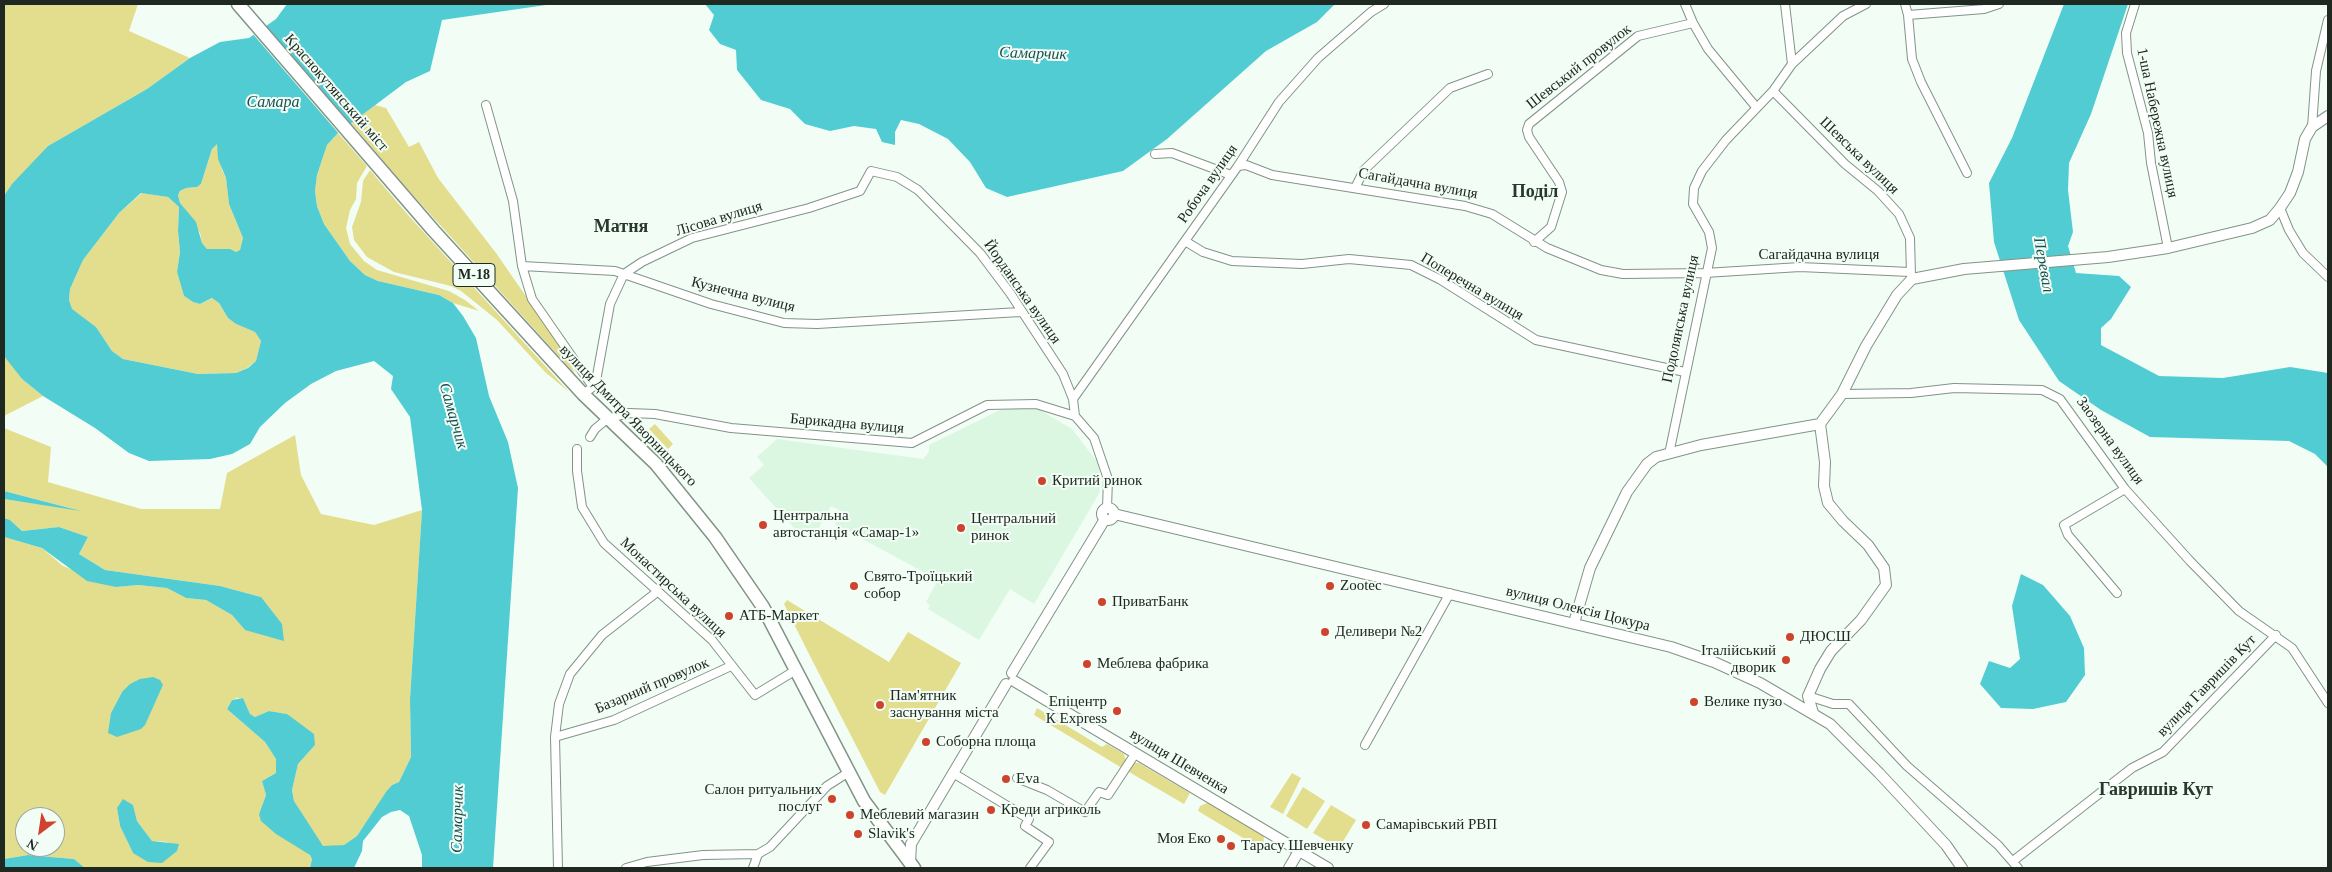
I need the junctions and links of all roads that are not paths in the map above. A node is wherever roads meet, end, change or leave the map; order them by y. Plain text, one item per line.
1 (238, 4) edge
2 (1384, 4) edge
3 (1685, 4) edge
4 (1785, 4) edge
5 (1866, 4) edge
6 (1905, 4) edge
7 (1999, 4) edge
8 (2135, 4) edge
9 (1908, 15) junction
10 (2328, 20) edge
11 (1693, 23) junction
12 (1792, 64) junction
13 (1488, 74) dead end
14 (1773, 91) junction
15 (486, 105) dead end
16 (1756, 106) junction
17 (2328, 116) edge
18 (2312, 127) junction
19 (1156, 154) dead end
20 (1238, 166) junction
21 (871, 171) joint
22 (1967, 173) dead end
23 (1231, 175) junction
24 (397, 187) joint
25 (1355, 188) junction
26 (2280, 208) junction
27 (1185, 241) junction
28 (1534, 242) junction
29 (2168, 248) junction
30 (2312, 262) junction
31 (522, 266) junction
32 (2328, 267) edge
33 (1705, 273) junction
34 (624, 274) junction
35 (1911, 276) junction
36 (2328, 277) edge
37 (1020, 312) junction
38 (1685, 372) junction
39 (588, 391) junction
40 (1842, 394) junction
41 (1073, 399) junction
42 (1075, 416) junction
43 (607, 418) junction
44 (1820, 424) junction
45 (590, 437) dead end
46 (578, 449) dead end
47 (1669, 454) junction
48 (2125, 489) junction
49 (1108, 514) junction
50 (657, 592) junction
51 (1450, 593) junction
52 (2117, 593) dead end
53 (1574, 623) junction
54 (2276, 635) junction
55 (731, 666) junction
56 (796, 670) junction
57 (1011, 679) junction
58 (1808, 696) junction
59 (2328, 703) edge
60 (1813, 713) junction
61 (555, 736) junction
62 (1365, 745) dead end
63 (1135, 754) junction
64 (849, 772) junction
65 (952, 773) junction
66 (1017, 778) dead end
67 (1299, 851) junction
68 (758, 854) junction
69 (2013, 861) junction
70 (911, 866) edge
71 (558, 868) edge
72 (626, 868) edge
73 (753, 868) edge
74 (1030, 868) edge
75 (1289, 868) edge
76 (1328, 868) edge
77 (1962, 868) edge
78 (2018, 868) edge

1 - 24 highway, Краснокутянський міст / М-18
2 - 20 street, Робоча вулиця
3 - 11 street
4 - 12 street
5 - 12 street, Подолянська вулиця
6 - 9 street
7 - 9 street
8 - 29 street, 1-ша Набережна вулиця
9 - 22 street
10 - 18 street
11 - 16 street
11 - 28 street, Шевський провулок
12 - 14 street, Подолянська вулиця
13 - 25 street
14 - 16 street, Подолянська вулиця
14 - 35 street, Шевська вулиця
15 - 31 street
16 - 33 street, Подолянська вулиця
17 - 18 street
18 - 26 street, Сагайдачна вулиця
19 - 23 street
20 - 23 street, Робоча вулиця
20 - 25 street, Сагайдачна вулиця
21 - 34 street, Лісова вулиця
21 - 37 street, Йорданська вулиця
23 - 27 street, Робоча вулиця
24 - 39 highway, вулиця Дмитра Яворницького / М-18
25 - 28 street, Сагайдачна вулиця
26 - 29 street, Сагайдачна вулиця
26 - 30 street
27 - 38 street, Поперечна вулиця
27 - 41 street, Робоча вулиця
28 - 33 street, Сагайдачна вулиця
29 - 35 street, Сагайдачна вулиця
30 - 32 street
30 - 36 street
31 - 34 street, Кузнечна вулиця
31 - 39 street
33 - 35 street, Сагайдачна вулиця
33 - 38 street, Подолянська вулиця
34 - 37 street, Кузнечна вулиця
34 - 39 street
35 - 40 street
37 - 41 street, Йорданська вулиця
38 - 47 street, Подолянська вулиця
39 - 43 highway, вулиця Дмитра Яворницького / М-18
40 - 44 street
40 - 48 street, Заозерна вулиця
41 - 42 street, Йорданська вулиця
42 - 43 street, Барикадна вулиця
42 - 49 street
43 - 45 street
43 - 56 highway, вулиця Дмитра Яворницького / М-18
44 - 47 street
44 - 58 street
46 - 50 street, Монастирська вулиця
47 - 53 street
48 - 52 street
48 - 54 street, Заозерна вулиця
49 - 51 street, вулиця Олексія Цокура
49 - 57 street
50 - 55 street, Монастирська вулиця
50 - 61 street
51 - 53 street, вулиця Олексія Цокура
51 - 62 street
53 - 60 street, вулиця Олексія Цокура
54 - 59 street, Заозерна вулиця
54 - 69 street, вулиця Гавришів Кут
55 - 56 street, Монастирська вулиця
55 - 61 street, Базарний провулок
56 - 64 highway, вулиця Дмитра Яворницького / М-18
57 - 63 street, вулиця Шевченка
57 - 65 street
58 - 60 street
58 - 69 street
60 - 77 street, вулиця Олексія Цокура
61 - 71 street
63 - 66 street
63 - 67 street, вулиця Шевченка
64 - 68 street
64 - 70 highway, вулиця Дмитра Яворницького / М-18
65 - 70 street
65 - 74 street
67 - 75 street
67 - 76 street, вулиця Шевченка
68 - 72 street
68 - 73 street
69 - 78 street

